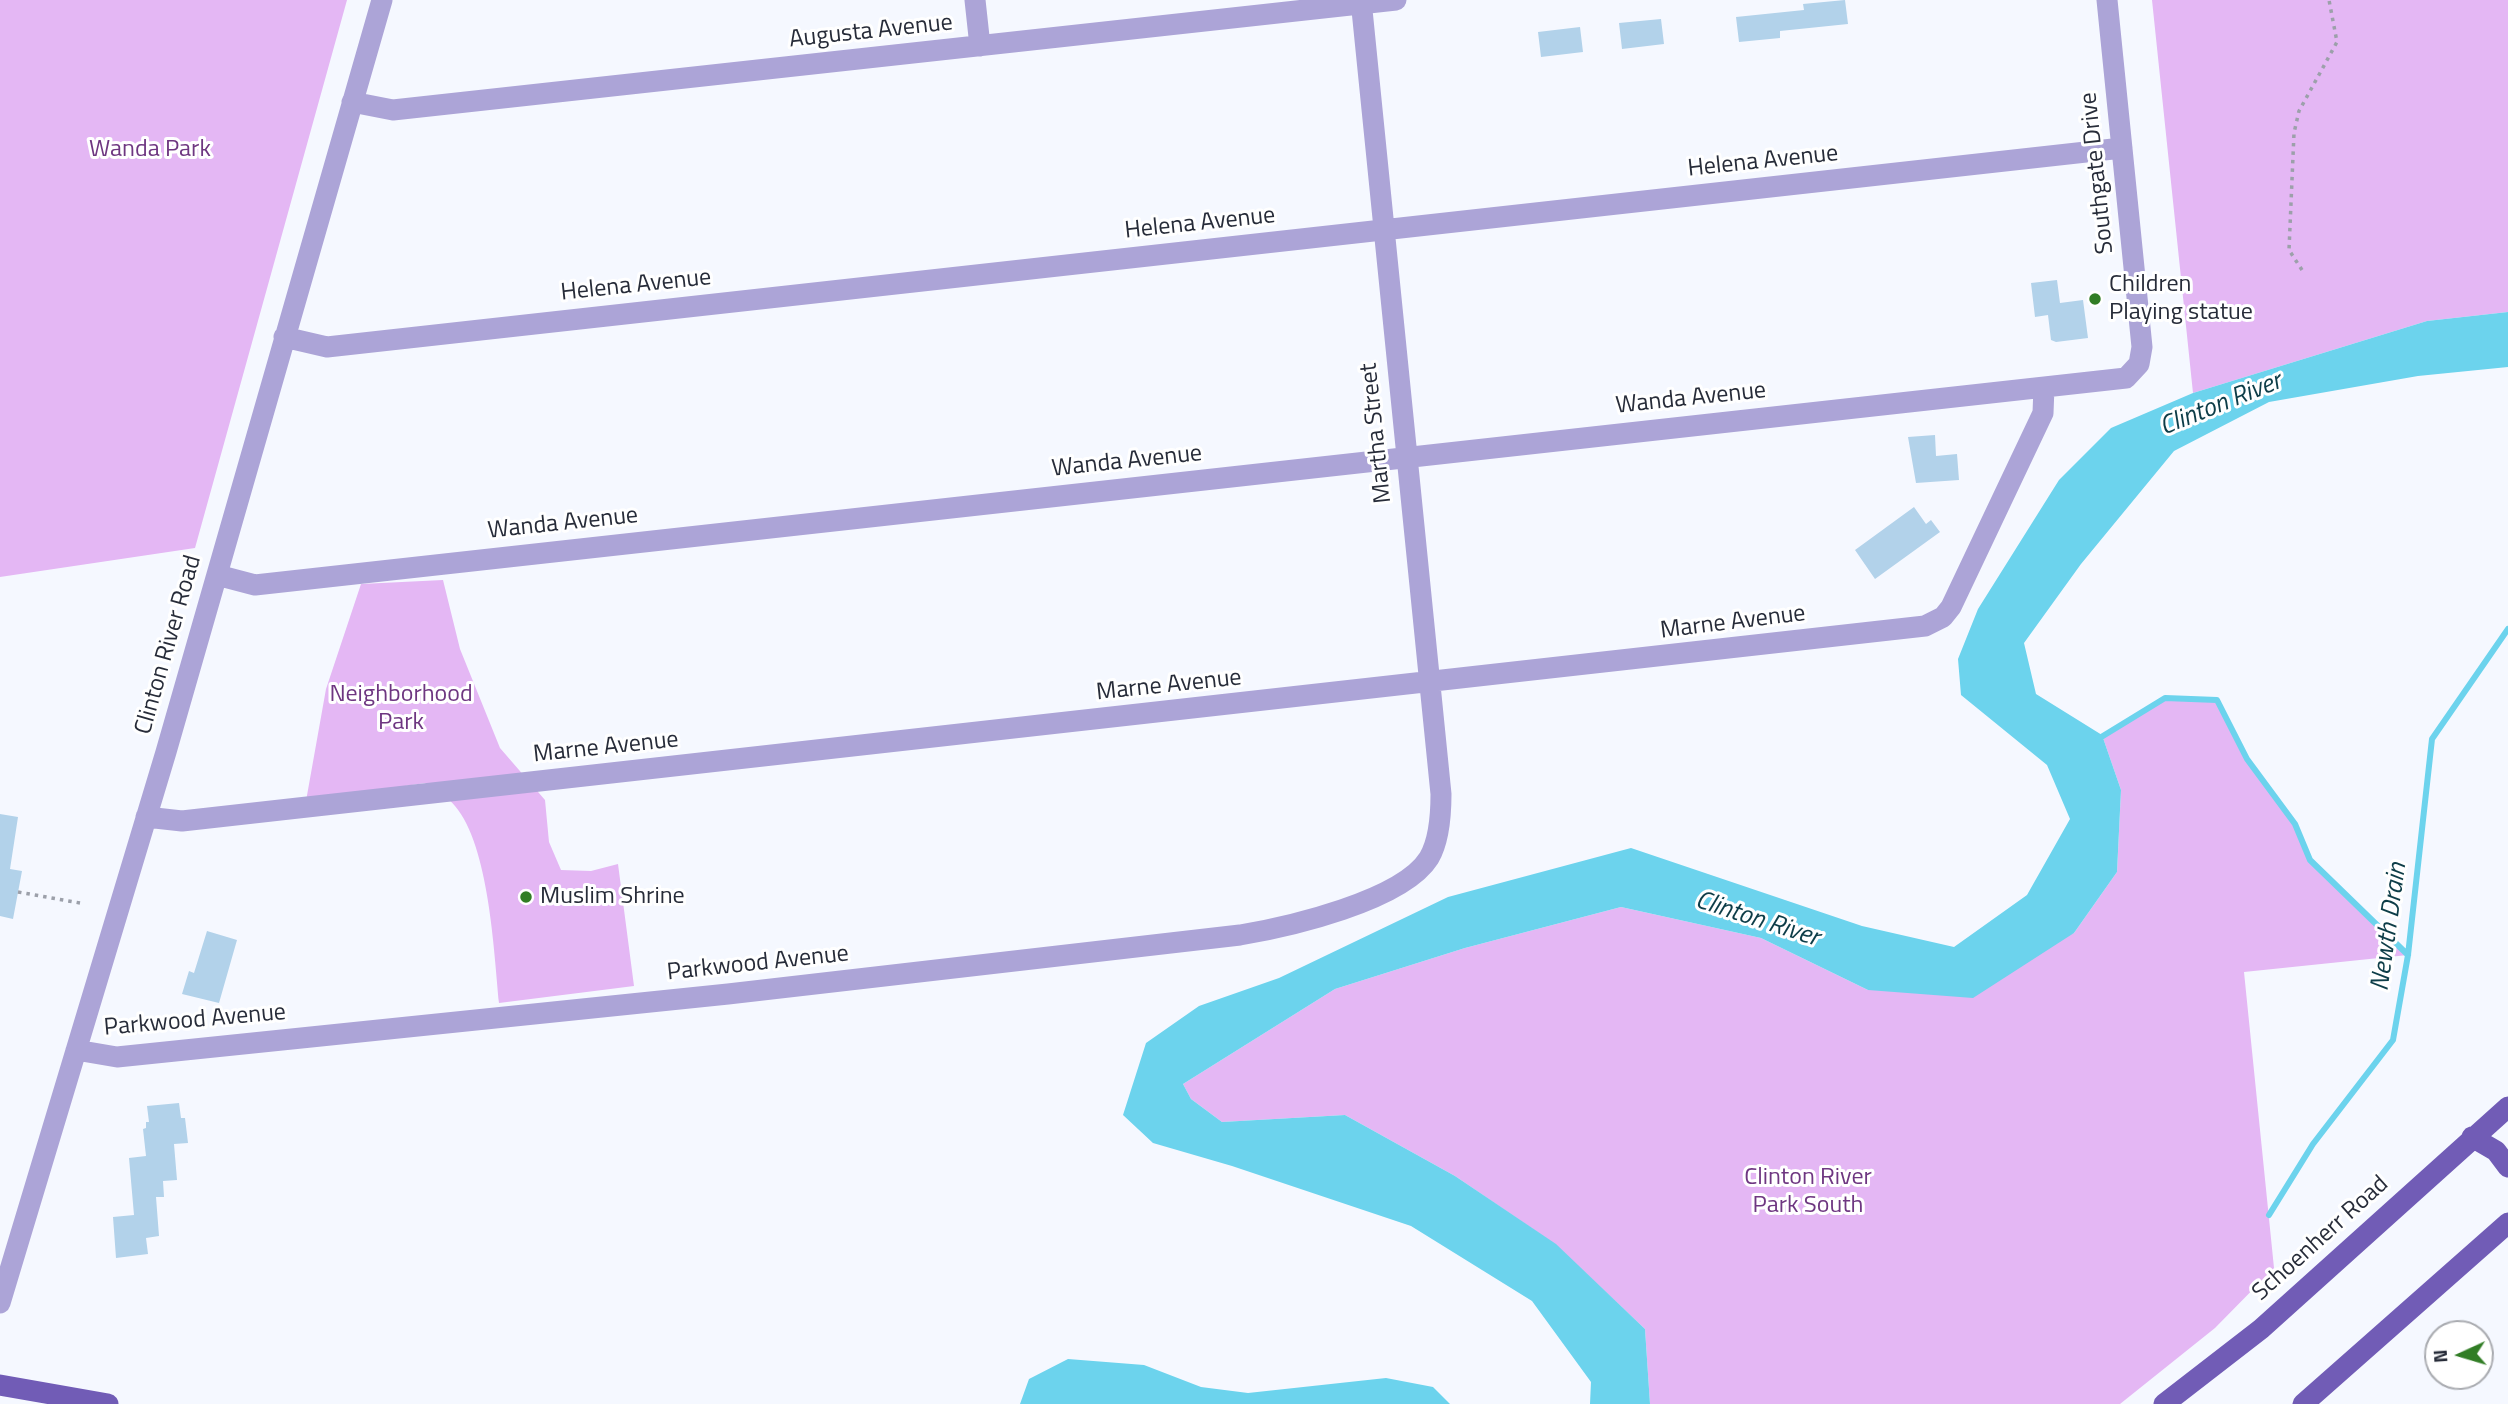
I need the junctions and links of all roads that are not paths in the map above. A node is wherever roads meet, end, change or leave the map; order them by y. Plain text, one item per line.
1 (382, 0) edge
2 (975, 0) edge
3 (1396, 0) edge
4 (2108, 0) edge
5 (1361, 2) edge
6 (980, 46) junction
7 (352, 102) junction
8 (2122, 148) junction
9 (1382, 231) junction
10 (284, 337) junction
11 (2044, 387) junction
12 (1405, 457) junction
13 (217, 575) junction
14 (1429, 684) junction
15 (146, 817) junction
16 (1428, 859) joint
17 (76, 1050) junction
18 (2508, 1107) edge
19 (2472, 1137) junction
20 (2508, 1167) edge
21 (2505, 1222) edge
22 (0, 1303) edge
23 (0, 1385) edge
24 (108, 1404) edge
25 (2164, 1404) edge
26 (2303, 1404) edge

1 - 7 street, Clinton River Road
2 - 6 street
3 - 5 street, Augusta Avenue
4 - 8 street, Southgate Drive
5 - 6 street, Augusta Avenue
5 - 9 street, Martha Street
6 - 7 street, Augusta Avenue
7 - 10 street, Clinton River Road
8 - 9 street, Helena Avenue
8 - 11 street, Southgate Drive
9 - 10 street, Helena Avenue
9 - 12 street, Martha Street
10 - 13 street, Clinton River Road
11 - 12 street, Wanda Avenue
11 - 14 street, Marne Avenue
12 - 13 street, Wanda Avenue
12 - 14 street, Martha Street
13 - 15 street, Clinton River Road
14 - 15 street, Marne Avenue
14 - 16 street, Martha Street
15 - 17 street, Clinton River Road
16 - 17 street, Parkwood Avenue
17 - 22 street, Clinton River Road
18 - 19 main road, Schoenherr Road
19 - 20 main road
19 - 25 main road, Schoenherr Road
21 - 26 main road
23 - 24 main road

